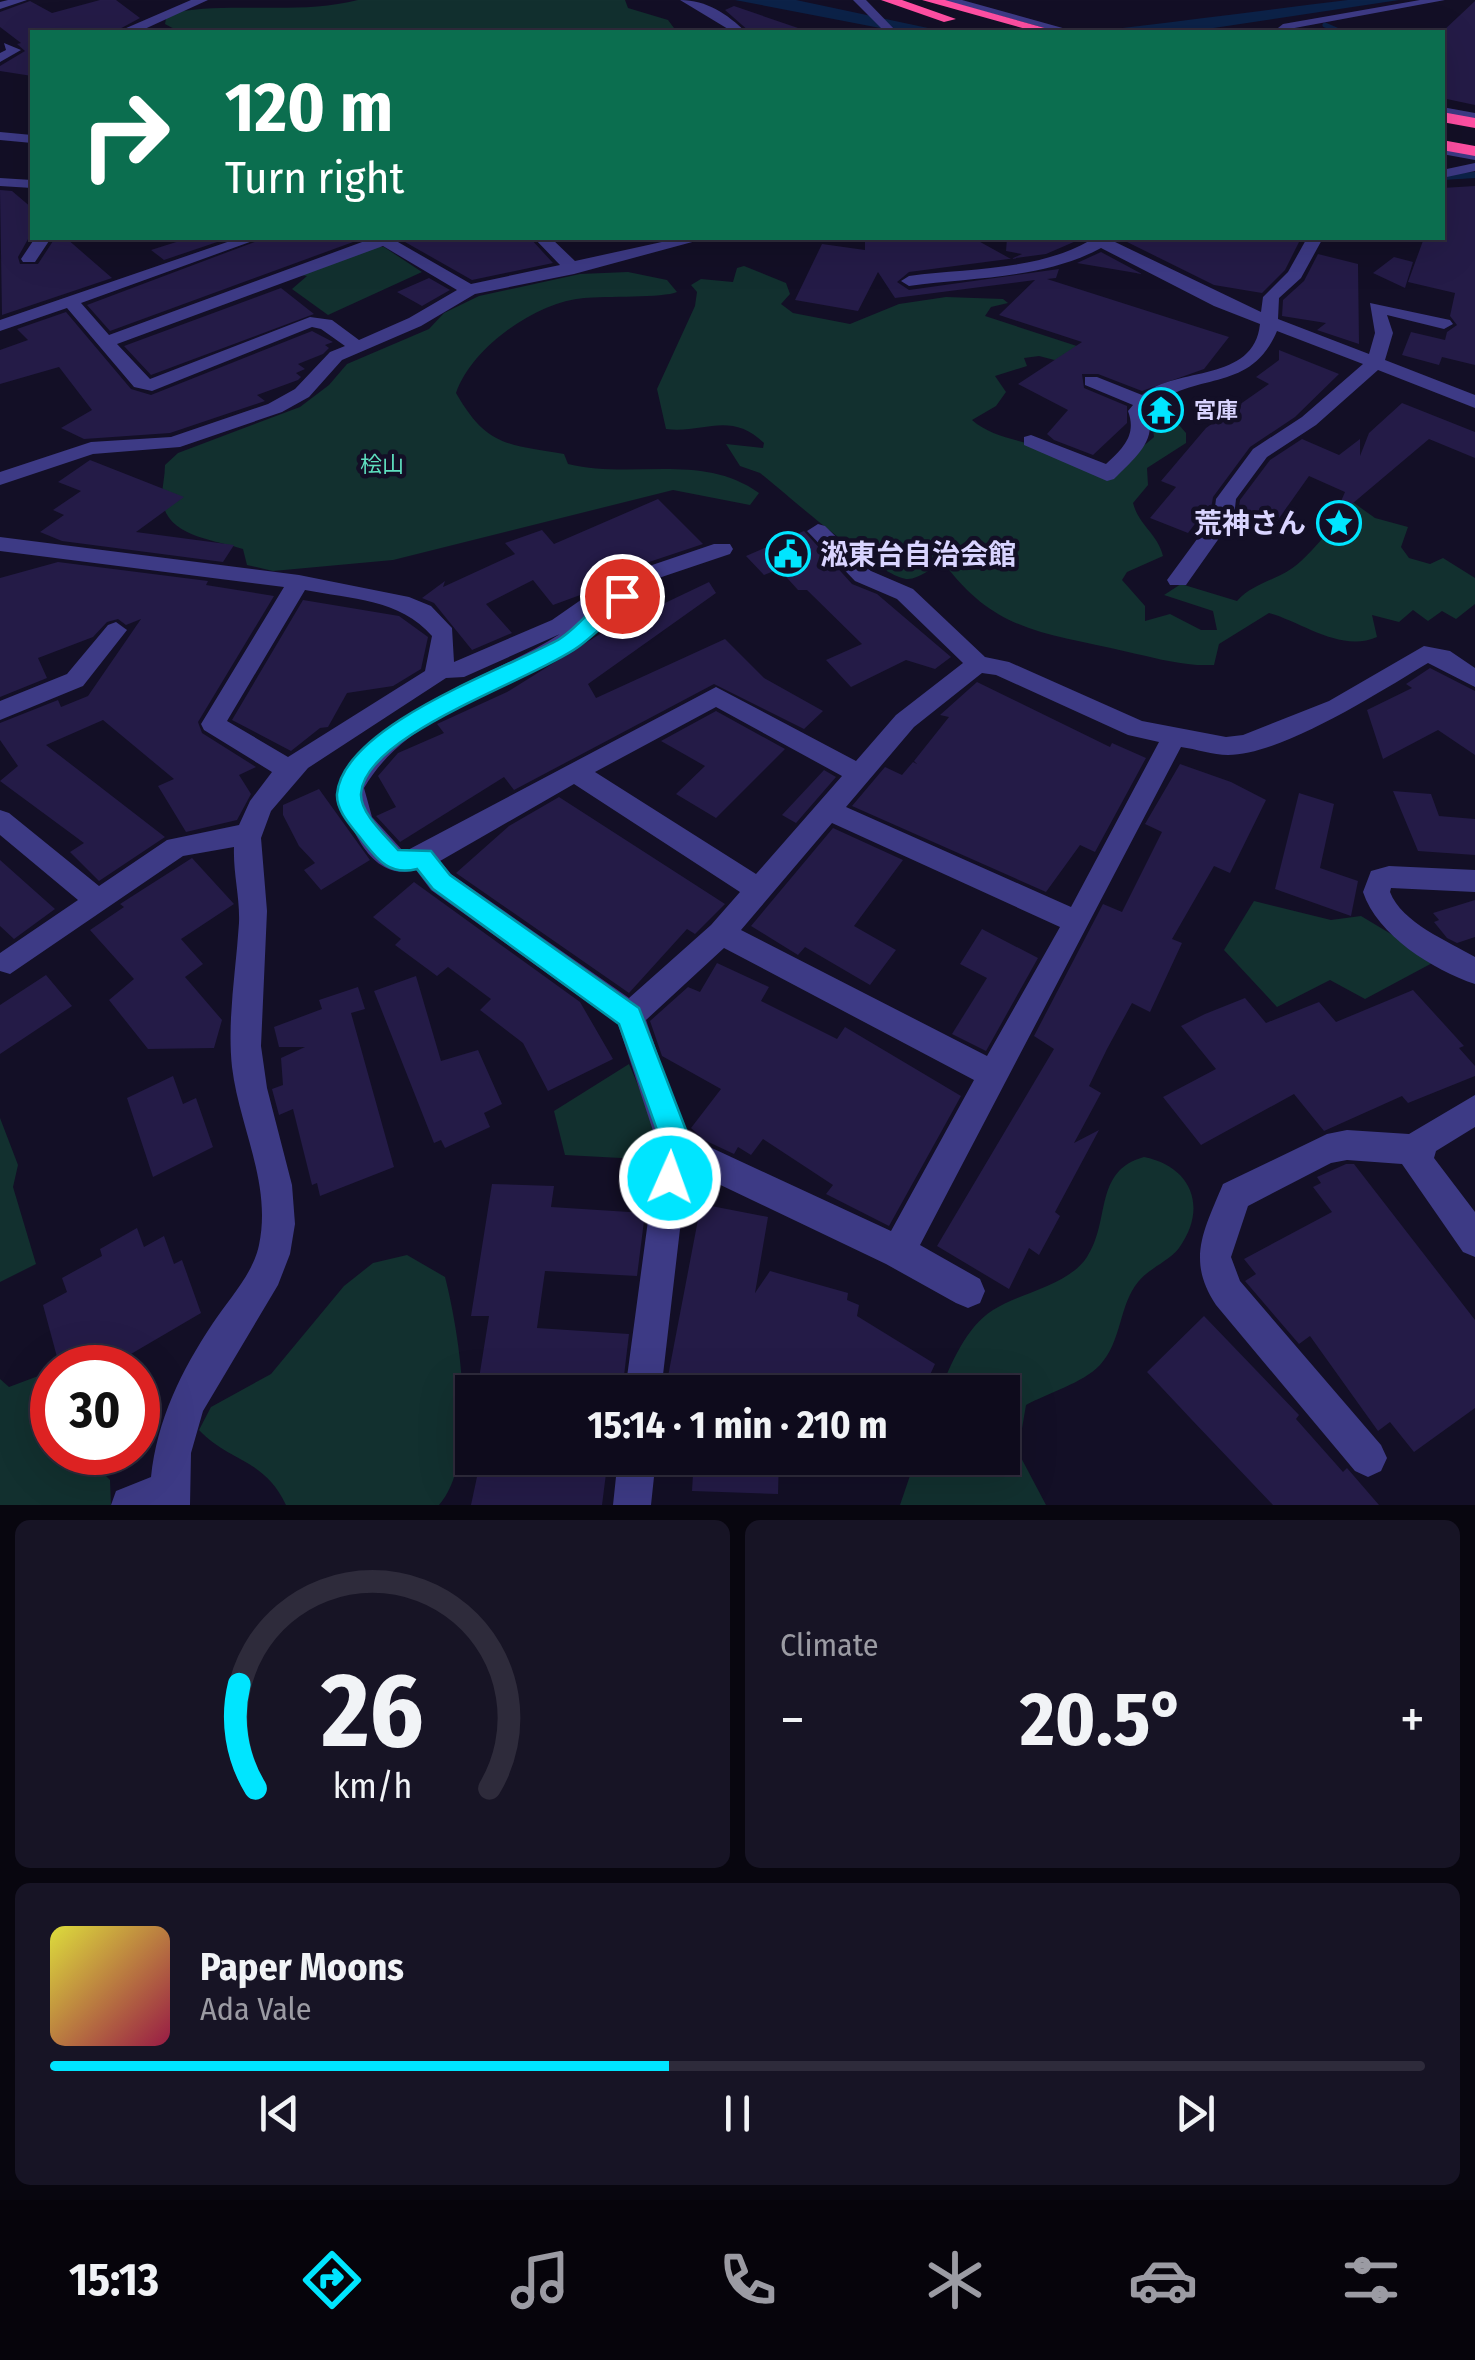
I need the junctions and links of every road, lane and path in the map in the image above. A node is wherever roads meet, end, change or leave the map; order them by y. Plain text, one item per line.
1 (21, 0) edge
2 (202, 0) edge
3 (686, 0) edge
4 (859, 0) edge
5 (888, 0) edge
6 (916, 0) edge
7 (929, 0) edge
8 (948, 0) edge
9 (1439, 0) edge
10 (872, 4) edge
11 (0, 6) edge
12 (161, 28) edge
13 (958, 28) dead end
14 (737, 30) edge
15 (890, 30) edge
16 (989, 30) edge
17 (1019, 30) edge
18 (1054, 30) edge
19 (1286, 30) edge
20 (1445, 115) edge
21 (1475, 120) edge
22 (1445, 127) edge
23 (1475, 132) edge
24 (0, 136) edge
25 (1445, 137) edge
26 (30, 139) edge
27 (1475, 142) edge
28 (1445, 149) edge
29 (1475, 154) edge
30 (1475, 167) edge
31 (1445, 173) edge
32 (0, 182) edge
33 (30, 184) edge
34 (42, 240) edge
35 (248, 240) edge
36 (378, 240) edge
37 (386, 240) edge
38 (544, 240) edge
39 (691, 240) edge
40 (1101, 240) edge
41 (1104, 240) edge
42 (1314, 240) edge
43 (29, 259) dead end
44 (574, 269) junction
45 (908, 282) dead end
46 (469, 290) junction
47 (70, 301) junction
48 (1274, 324) junction
49 (1444, 324) dead end
50 (1, 325) edge
51 (106, 342) junction
52 (358, 346) junction
53 (1375, 363) junction
54 (1092, 381) dead end
55 (1143, 402) junction
56 (1475, 402) edge
57 (1030, 441) dead end
58 (0, 479) edge
59 (818, 531) dead end
60 (0, 544) edge
61 (722, 549) dead end
62 (1178, 580) dead end
63 (299, 582) junction
64 (619, 584) junction
65 (116, 630) dead end
66 (978, 664) junction
67 (440, 669) junction
68 (1475, 679) edge
69 (0, 712) edge
70 (1174, 739) junction
71 (291, 771) junction
72 (575, 772) junction
73 (859, 774) junction
74 (827, 810) junction
75 (0, 820) edge
76 (249, 834) junction
77 (422, 858) junction
78 (1475, 881) edge
79 (759, 890) junction
80 (96, 899) junction
81 (1076, 922) junction
82 (722, 932) junction
83 (10, 962) dead end
84 (1475, 972) edge
85 (630, 1016) junction
86 (994, 1075) junction
87 (1475, 1110) edge
88 (674, 1146) junction
89 (1417, 1150) junction
90 (1475, 1240) edge
91 (898, 1252) junction
92 (968, 1291) dead end
93 (645, 1375) edge
94 (1368, 1458) dead end
95 (635, 1475) edge
96 (170, 1496) edge
97 (130, 1505) edge
98 (632, 1505) edge

1 - 11 street
2 - 12 street
3 - 14 street
4 - 10 street
5 - 16 highway
6 - 17 highway
7 - 18 highway
8 - 18 street
9 - 19 street
10 - 13 highway
10 - 15 street
20 - 21 highway
22 - 23 highway
24 - 26 street
25 - 27 highway
28 - 29 highway
30 - 31 street
32 - 33 street
34 - 43 street
35 - 47 street
36 - 51 street
37 - 46 street
38 - 44 street
39 - 44 street
40 - 45 street
41 - 48 street
42 - 48 street
44 - 46 street
46 - 52 street
47 - 50 street
47 - 51 street
48 - 53 street
48 - 55 street
49 - 53 street
51 - 52 street
52 - 58 street
53 - 56 street
53 - 62 street
54 - 55 street
55 - 57 street
59 - 66 street
60 - 63 street
61 - 64 street
63 - 67 street
63 - 71 street
64 - 67 street
64 - 77 street
65 - 69 street
66 - 70 street
66 - 73 street
67 - 71 street
68 - 70 street
70 - 81 street
71 - 76 street
72 - 73 street
72 - 77 street
72 - 79 street
73 - 74 street
74 - 79 street
74 - 81 street
75 - 80 street
76 - 80 street
76 - 96 street
77 - 85 street
78 - 84 street
79 - 82 street
80 - 83 street
81 - 86 street
82 - 85 street
82 - 86 street
85 - 88 street
86 - 91 street
87 - 89 street
88 - 91 street
88 - 93 street
89 - 90 street
89 - 94 street
91 - 92 street
95 - 98 street
96 - 97 street

